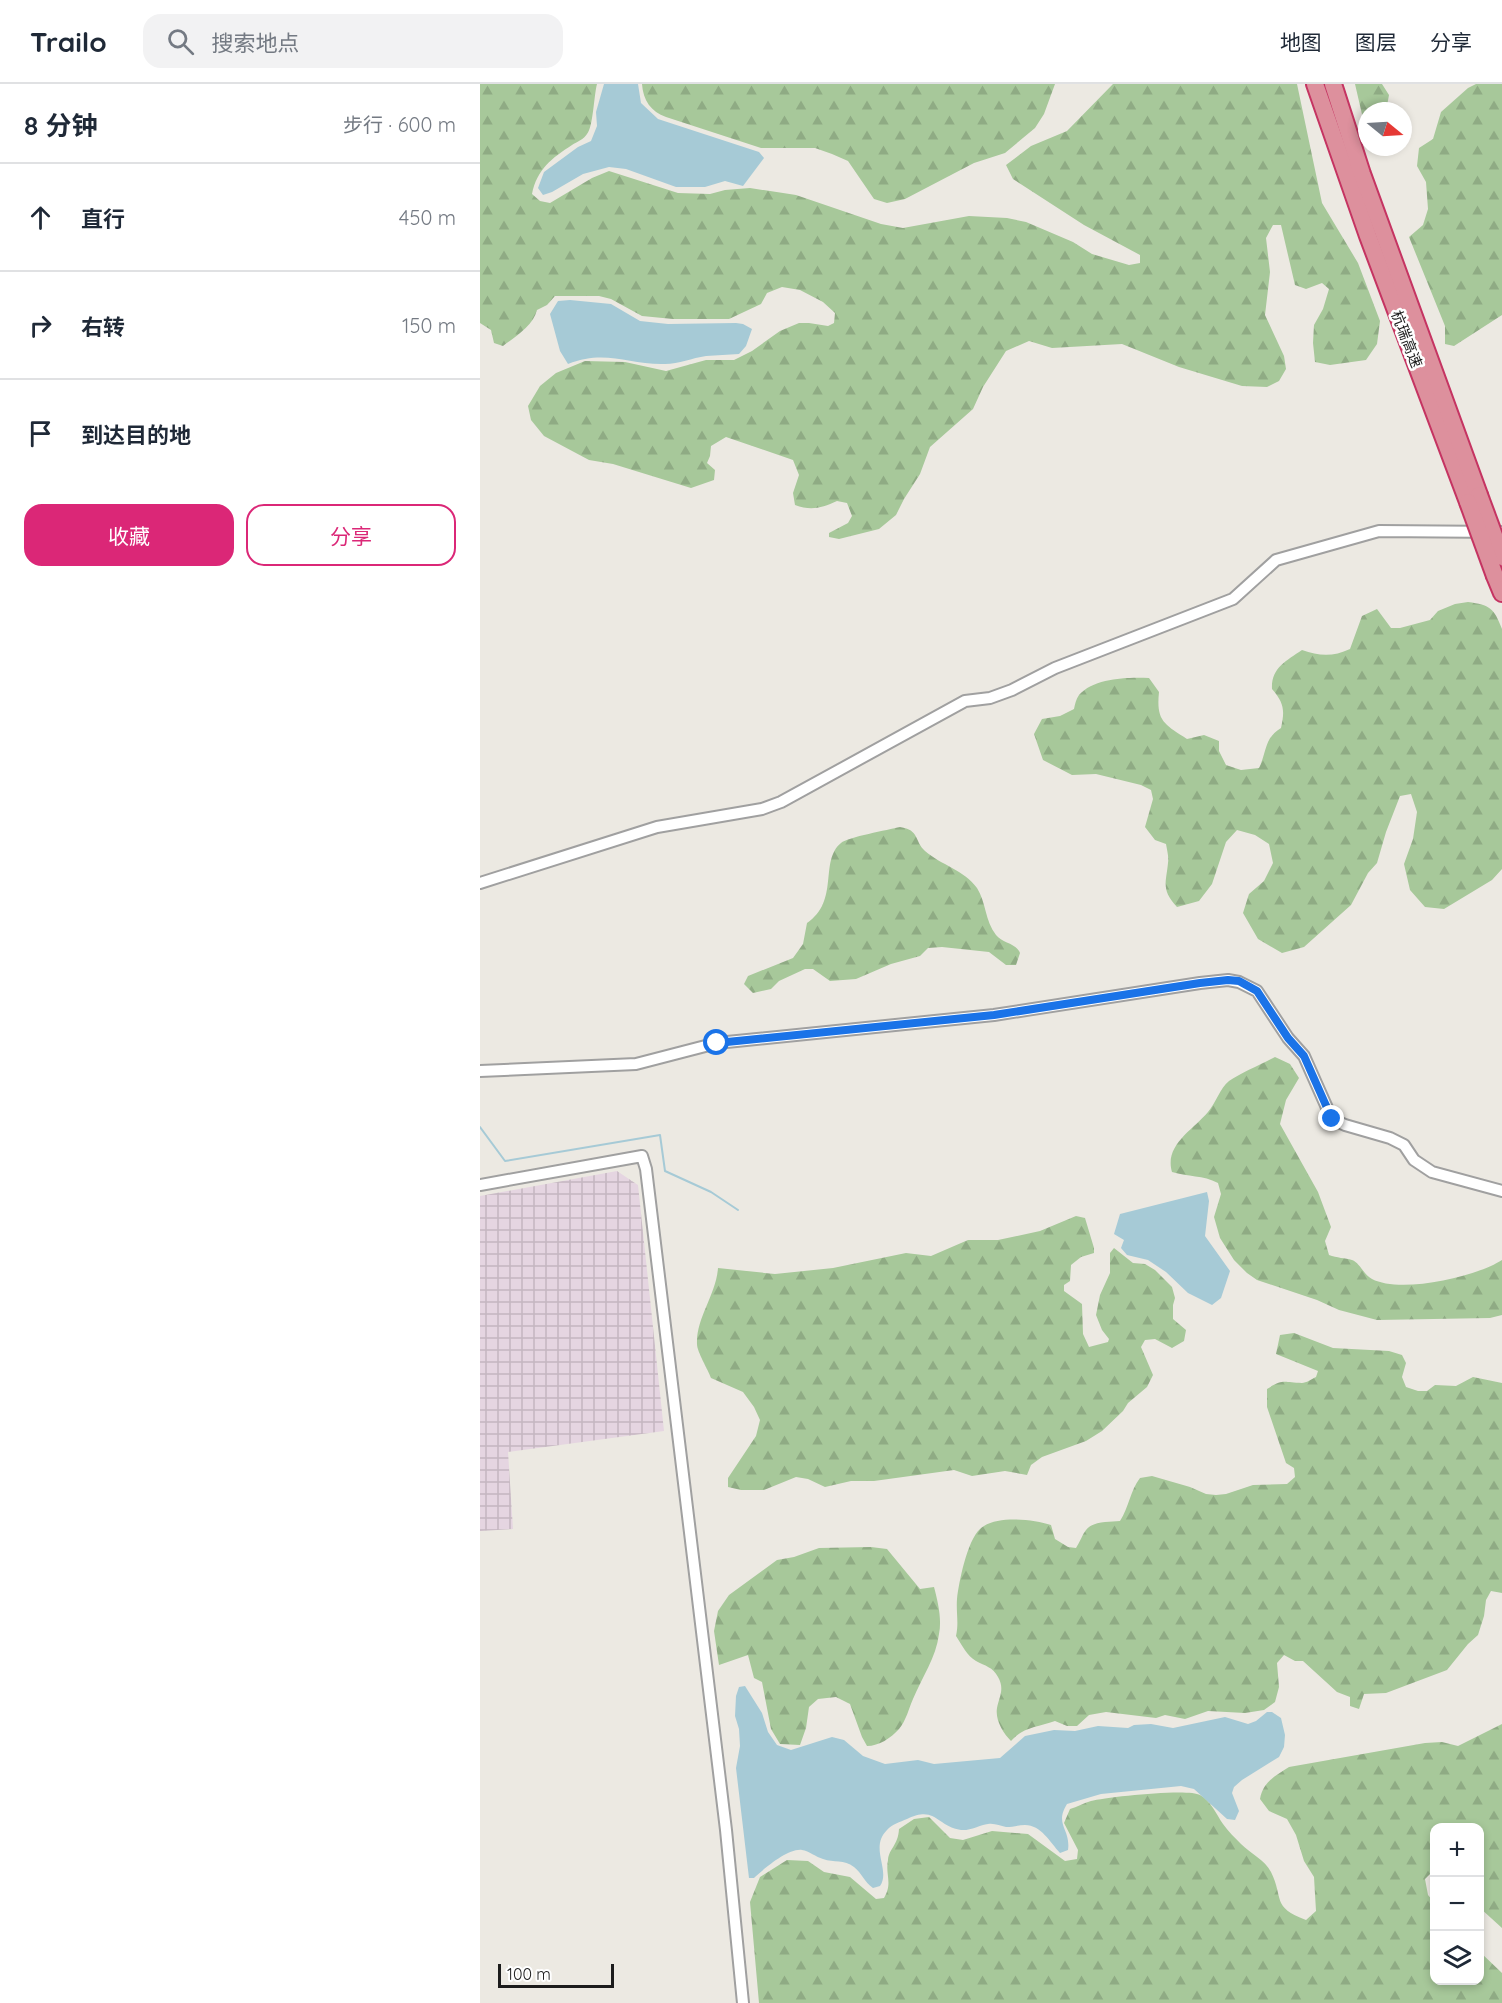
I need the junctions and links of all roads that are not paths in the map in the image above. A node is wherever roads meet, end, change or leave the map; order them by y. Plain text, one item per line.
1 (1314, 84) edge
2 (1333, 84) edge
3 (1473, 498) junction
4 (1502, 532) edge
5 (1502, 557) edge
6 (1502, 593) edge
7 (480, 883) edge
8 (480, 1071) edge
9 (480, 1185) edge
10 (1502, 1191) edge
11 (743, 2003) edge

1 - 3 highway, 杭瑞高速
2 - 3 highway, 杭瑞高速
3 - 5 highway, 杭瑞高速, bridge
3 - 6 highway, 杭瑞高速, bridge
4 - 7 street
8 - 10 street
9 - 11 street

